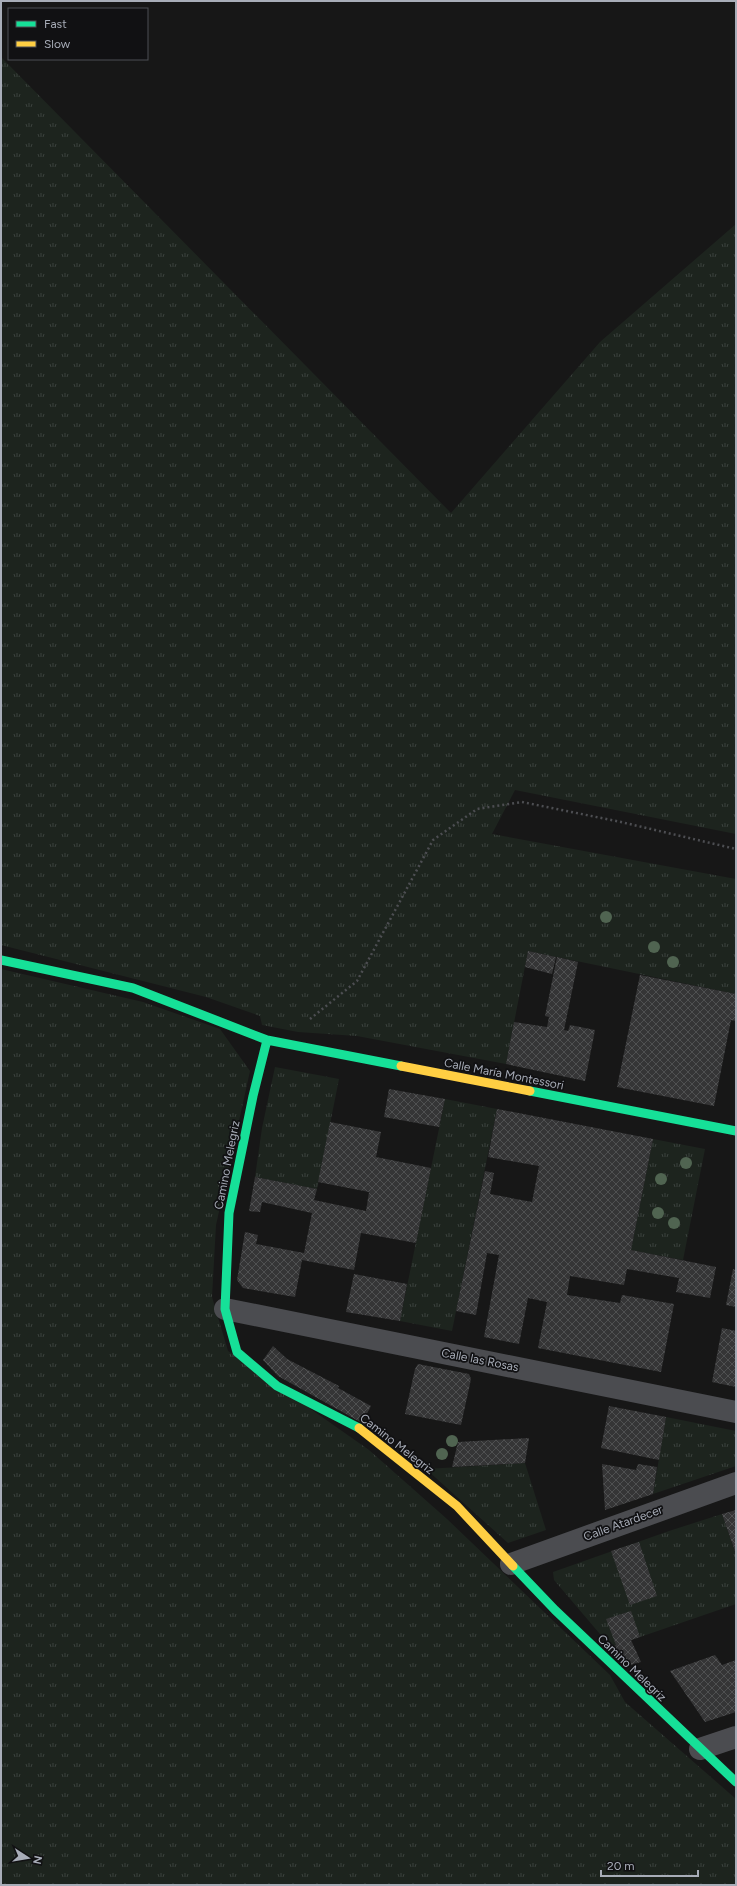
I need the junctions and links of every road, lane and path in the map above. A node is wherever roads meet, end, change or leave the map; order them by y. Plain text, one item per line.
1 (736, 849) edge
2 (1, 960) edge
3 (309, 1019) dead end
4 (267, 1040) junction
5 (736, 1131) edge
6 (224, 1309) junction
7 (736, 1412) edge
8 (736, 1483) edge
9 (511, 1564) junction
10 (736, 1737) edge
11 (700, 1749) junction
12 (736, 1782) edge

1 - 3 path
2 - 4 street, Calle María Montessori
4 - 5 street, Calle María Montessori
4 - 6 street, Camino Melegriz
6 - 7 street, Calle las Rosas
6 - 9 street, Camino Melegriz
8 - 9 street, Calle Atardecer
9 - 11 street, Camino Melegriz
10 - 11 street
11 - 12 street, Camino Melegriz

